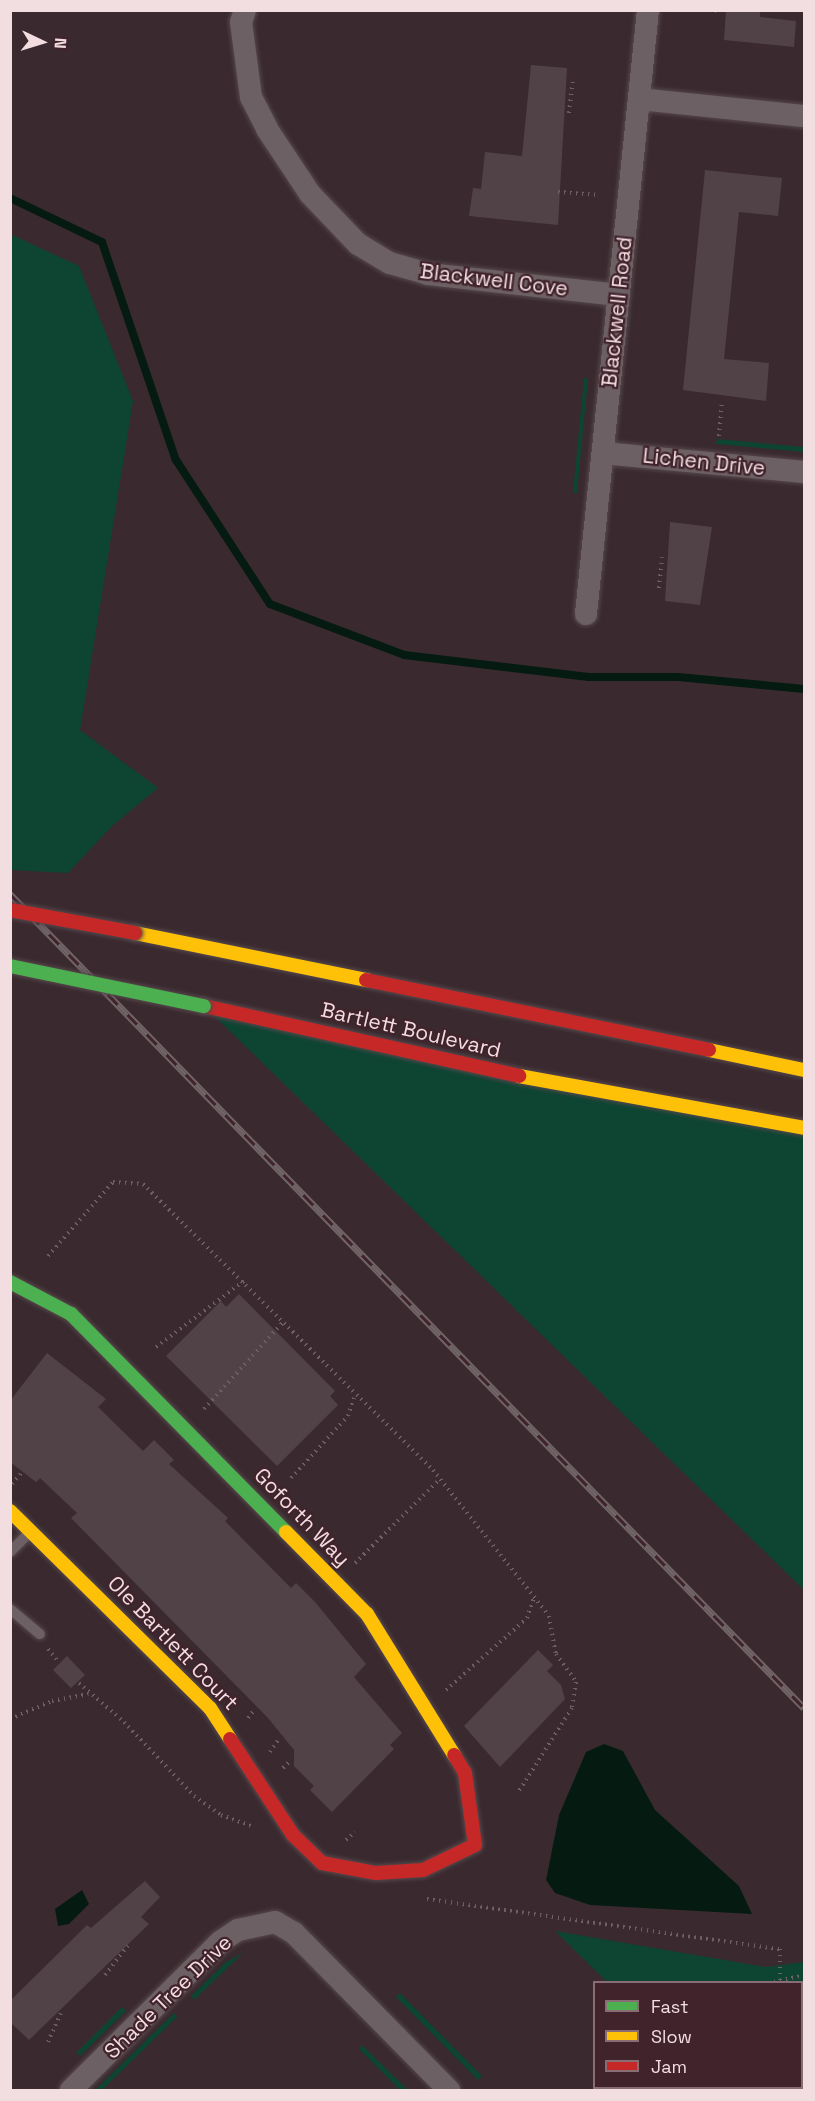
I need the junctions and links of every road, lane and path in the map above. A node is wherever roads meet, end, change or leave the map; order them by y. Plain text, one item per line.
1 (245, 10) edge
2 (648, 10) edge
3 (709, 10) edge
4 (717, 11) edge
5 (573, 79) dead end
6 (639, 99) junction
7 (569, 113) dead end
8 (804, 116) edge
9 (558, 192) dead end
10 (598, 195) dead end
11 (619, 295) junction
12 (722, 400) dead end
13 (719, 436) dead end
14 (603, 453) junction
15 (804, 472) edge
16 (662, 557) dead end
17 (659, 588) dead end
18 (586, 614) dead end
19 (10, 910) edge
20 (10, 966) edge
21 (804, 1070) edge
22 (804, 1128) edge
23 (48, 1256) dead end
24 (244, 1281) junction
25 (10, 1282) edge
26 (284, 1321) junction
27 (156, 1347) dead end
28 (354, 1397) junction
29 (194, 1417) dead end
30 (23, 1471) dead end
31 (291, 1478) dead end
32 (440, 1479) junction
33 (10, 1486) edge
34 (10, 1511) edge
35 (31, 1530) junction
36 (10, 1552) edge
37 (348, 1571) dead end
38 (534, 1598) junction
39 (10, 1609) edge
40 (40, 1634) dead end
41 (88, 1694) dead end
42 (436, 1696) dead end
43 (10, 1719) edge
44 (517, 1794) dead end
45 (476, 1845) joint
46 (128, 1946) dead end
47 (105, 1975) dead end
48 (804, 1975) edge
49 (782, 1981) edge
50 (63, 2011) dead end
51 (48, 2042) dead end
52 (71, 2091) edge
53 (449, 2091) edge

1 - 11 street, Blackwell Cove
2 - 6 street, Blackwell Road
3 - 4 path
5 - 7 path
6 - 8 street
6 - 11 street, Blackwell Road
9 - 10 path
11 - 14 street, Blackwell Road
12 - 13 path
14 - 15 street, Lichen Drive
14 - 18 street, Blackwell Road
16 - 17 path
19 - 21 main road, Bartlett Boulevard, bridge
20 - 22 main road, Bartlett Boulevard, bridge
23 - 24 path
24 - 26 path
24 - 27 path
25 - 45 main road, Goforth Way
26 - 28 path
26 - 29 path
28 - 31 path
28 - 32 path
30 - 33 path
32 - 37 path
32 - 38 path
34 - 35 main road, Ole Bartlett Court
35 - 36 lane
35 - 45 main road, Ole Bartlett Court
38 - 42 path
38 - 44 path
39 - 40 lane
41 - 43 path
46 - 47 path
48 - 49 path
50 - 51 path
52 - 53 street, Shade Tree Drive

